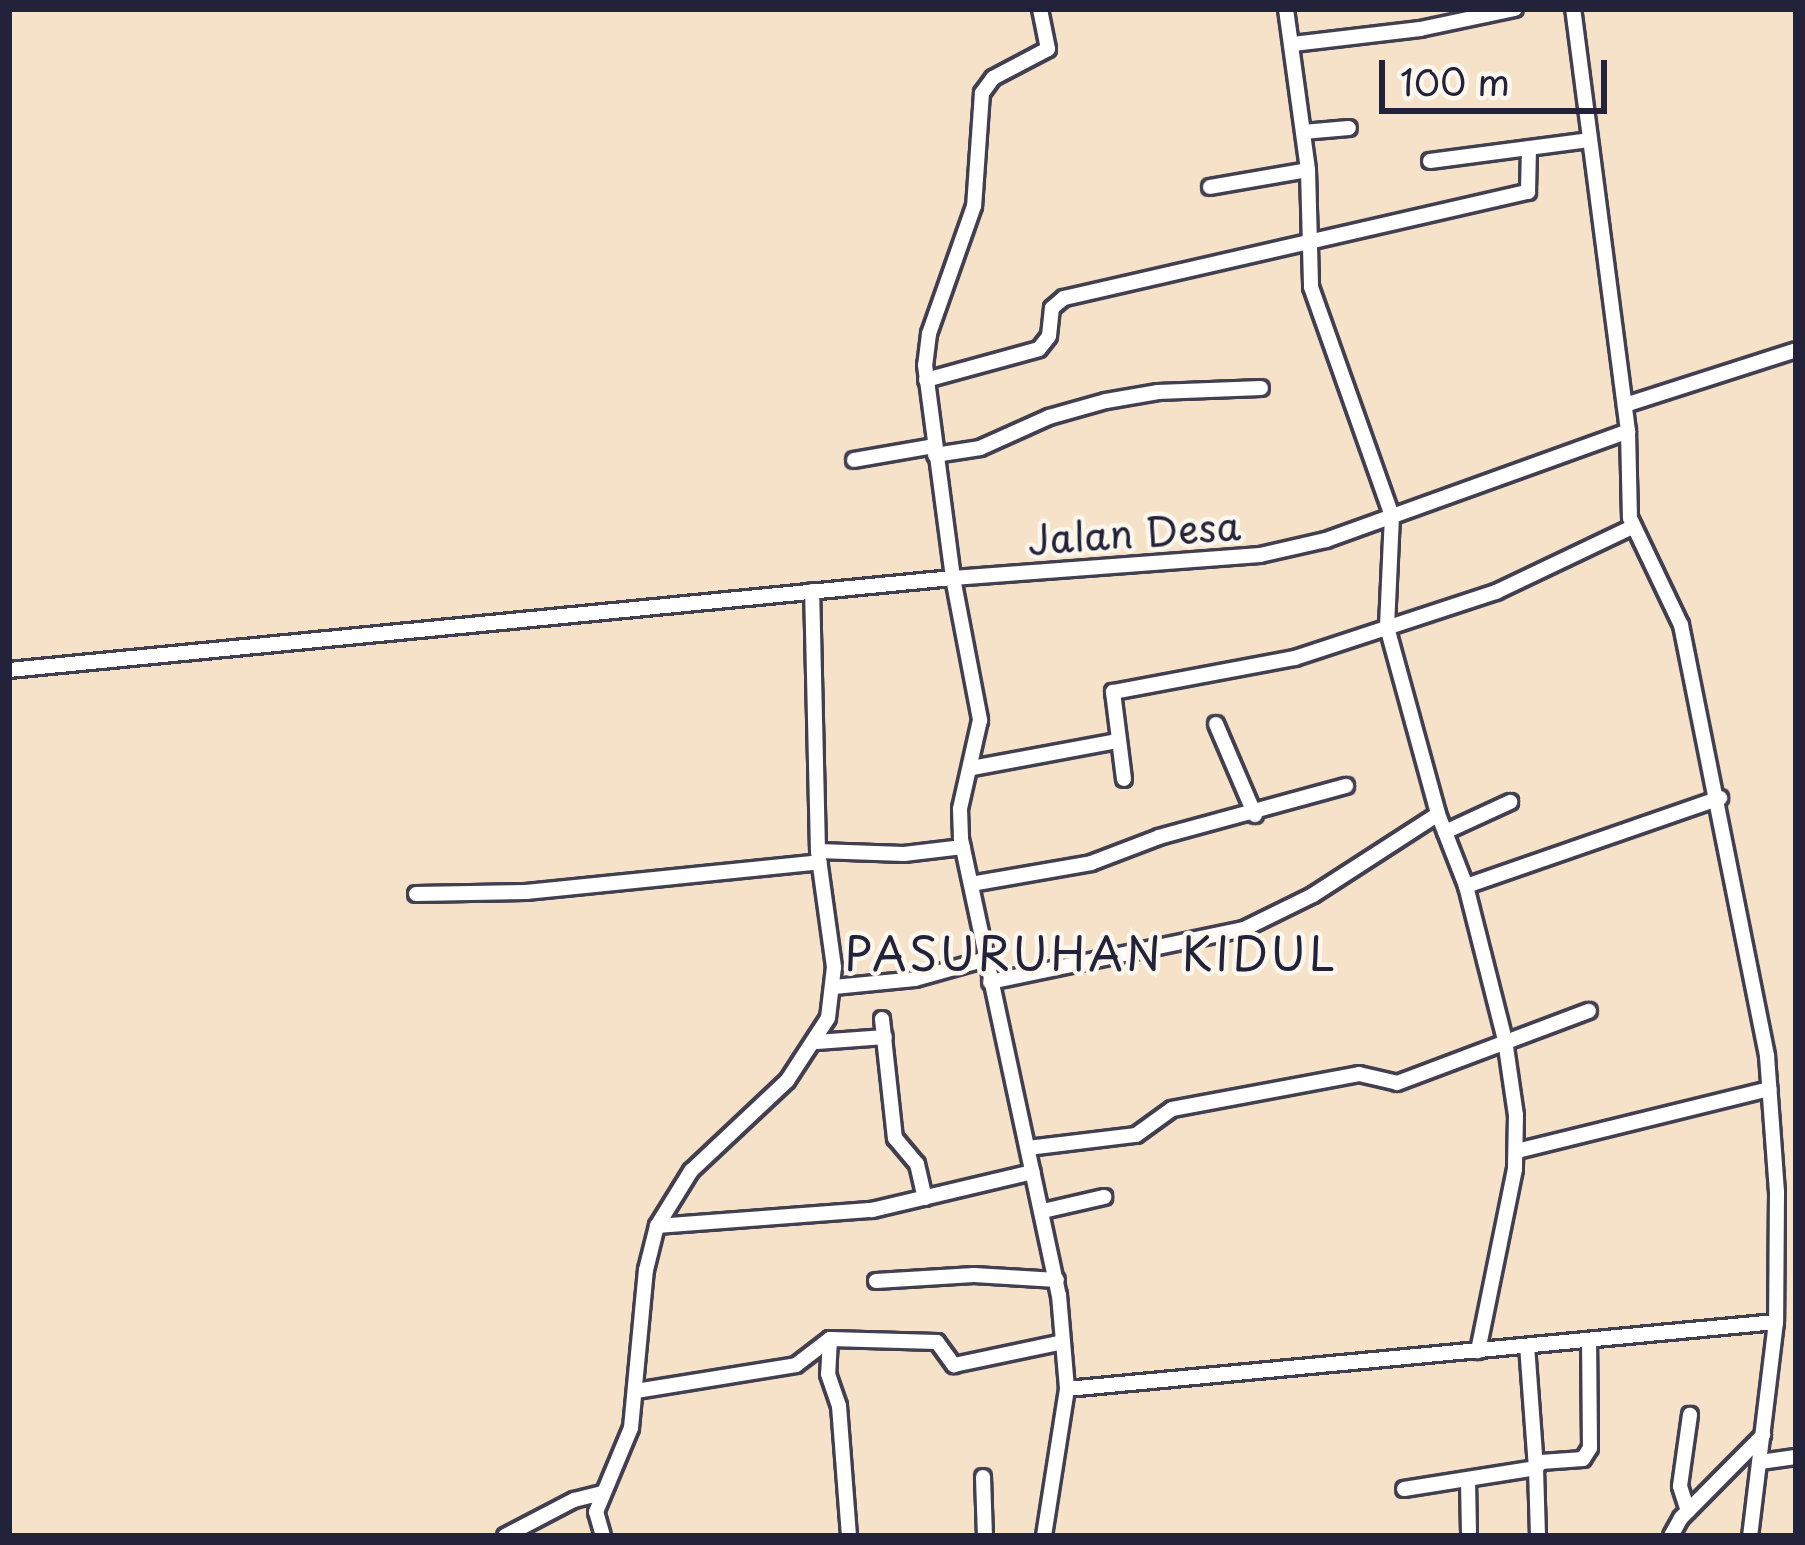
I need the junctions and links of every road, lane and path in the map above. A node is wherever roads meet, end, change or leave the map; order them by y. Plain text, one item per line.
1 (1040, 9) edge
2 (1286, 9) edge
3 (1514, 9) edge
4 (1573, 9) edge
5 (1293, 44) junction
6 (1349, 128) dead end
7 (1303, 132) junction
8 (1589, 140) junction
9 (1528, 148) junction
10 (1430, 160) dead end
11 (1308, 170) junction
12 (1210, 188) dead end
13 (1309, 239) junction
14 (1796, 350) edge
15 (926, 380) junction
16 (1262, 388) dead end
17 (1625, 405) junction
18 (1628, 431) junction
19 (935, 451) junction
20 (854, 460) dead end
21 (1392, 516) junction
22 (1632, 527) junction
23 (952, 578) junction
24 (812, 591) junction
25 (1387, 627) junction
26 (9, 670) edge
27 (1216, 724) dead end
28 (1117, 742) junction
29 (972, 768) junction
30 (1124, 779) dead end
31 (1346, 785) dead end
32 (1720, 798) junction
33 (1510, 802) dead end
34 (1264, 812) junction
35 (1438, 814) junction
36 (1444, 832) junction
37 (963, 847) junction
38 (818, 856) junction
39 (970, 884) junction
40 (1466, 886) junction
41 (416, 895) dead end
42 (986, 959) junction
43 (990, 982) junction
44 (834, 987) junction
45 (1589, 1011) dead end
46 (882, 1019) dead end
47 (885, 1037) junction
48 (1505, 1040) junction
49 (817, 1042) junction
50 (1770, 1089) junction
51 (1028, 1148) junction
52 (1517, 1151) junction
53 (1034, 1172) junction
54 (1104, 1197) dead end
55 (925, 1198) junction
56 (1043, 1211) junction
57 (658, 1226) junction
58 (1057, 1280) junction
59 (876, 1281) dead end
60 (1776, 1322) junction
61 (830, 1339) junction
62 (1588, 1340) junction
63 (1064, 1342) junction
64 (1526, 1346) junction
65 (1478, 1351) junction
66 (1066, 1389) junction
67 (636, 1391) junction
68 (1690, 1414) dead end
69 (1763, 1435) junction
70 (1796, 1457) edge
71 (1760, 1462) junction
72 (1536, 1468) junction
73 (983, 1477) dead end
74 (1468, 1480) junction
75 (1404, 1489) dead end
76 (603, 1493) junction
77 (1688, 1510) junction
78 (1469, 1532) dead end
79 (505, 1536) edge
80 (603, 1536) edge
81 (849, 1536) edge
82 (985, 1536) edge
83 (1044, 1536) edge
84 (1538, 1536) edge
85 (1671, 1536) edge
86 (1750, 1536) edge

1 - 15 street
2 - 5 street
3 - 5 street
4 - 8 street
5 - 7 street
6 - 7 street
7 - 11 street
8 - 9 street
8 - 17 street
9 - 10 street
9 - 13 street
11 - 12 street
11 - 13 street
13 - 15 street
13 - 21 street
14 - 17 street
15 - 19 street
16 - 19 street
17 - 18 street
18 - 21 street, Jalan Desa
18 - 22 street
19 - 20 street
19 - 23 street
21 - 23 street, Jalan Desa
21 - 25 street
22 - 25 street
22 - 32 street
23 - 24 street, Jalan Desa
23 - 29 street
24 - 26 street, Jalan Desa
24 - 38 street
25 - 28 street
25 - 35 street
27 - 34 street
28 - 29 street
28 - 30 street
29 - 37 street
31 - 34 street
32 - 40 street
32 - 50 street
33 - 36 street
34 - 39 street
35 - 36 street
35 - 43 street
36 - 40 street
37 - 38 street
37 - 39 street
38 - 41 street
38 - 44 street
39 - 42 street
40 - 48 street
42 - 43 street
42 - 44 street
43 - 51 street
44 - 49 street
45 - 48 street
46 - 47 street
47 - 49 street
47 - 55 street
48 - 51 street
48 - 52 street
49 - 57 street
50 - 52 street
50 - 60 street
51 - 53 street
52 - 65 street
53 - 55 street
53 - 56 street
54 - 56 street
55 - 57 street
56 - 58 street
57 - 67 street
58 - 59 street
58 - 63 street
60 - 62 street
60 - 69 street
61 - 63 street
61 - 67 street
61 - 81 street
62 - 64 street
62 - 72 street
63 - 66 street
64 - 65 street
64 - 72 street
65 - 66 street
66 - 83 street
67 - 76 street
68 - 77 street
69 - 71 street
69 - 77 street
70 - 71 street
71 - 86 street
72 - 74 street
72 - 84 street
73 - 82 street
74 - 75 street
74 - 78 street
76 - 79 street
76 - 80 street
77 - 85 street

